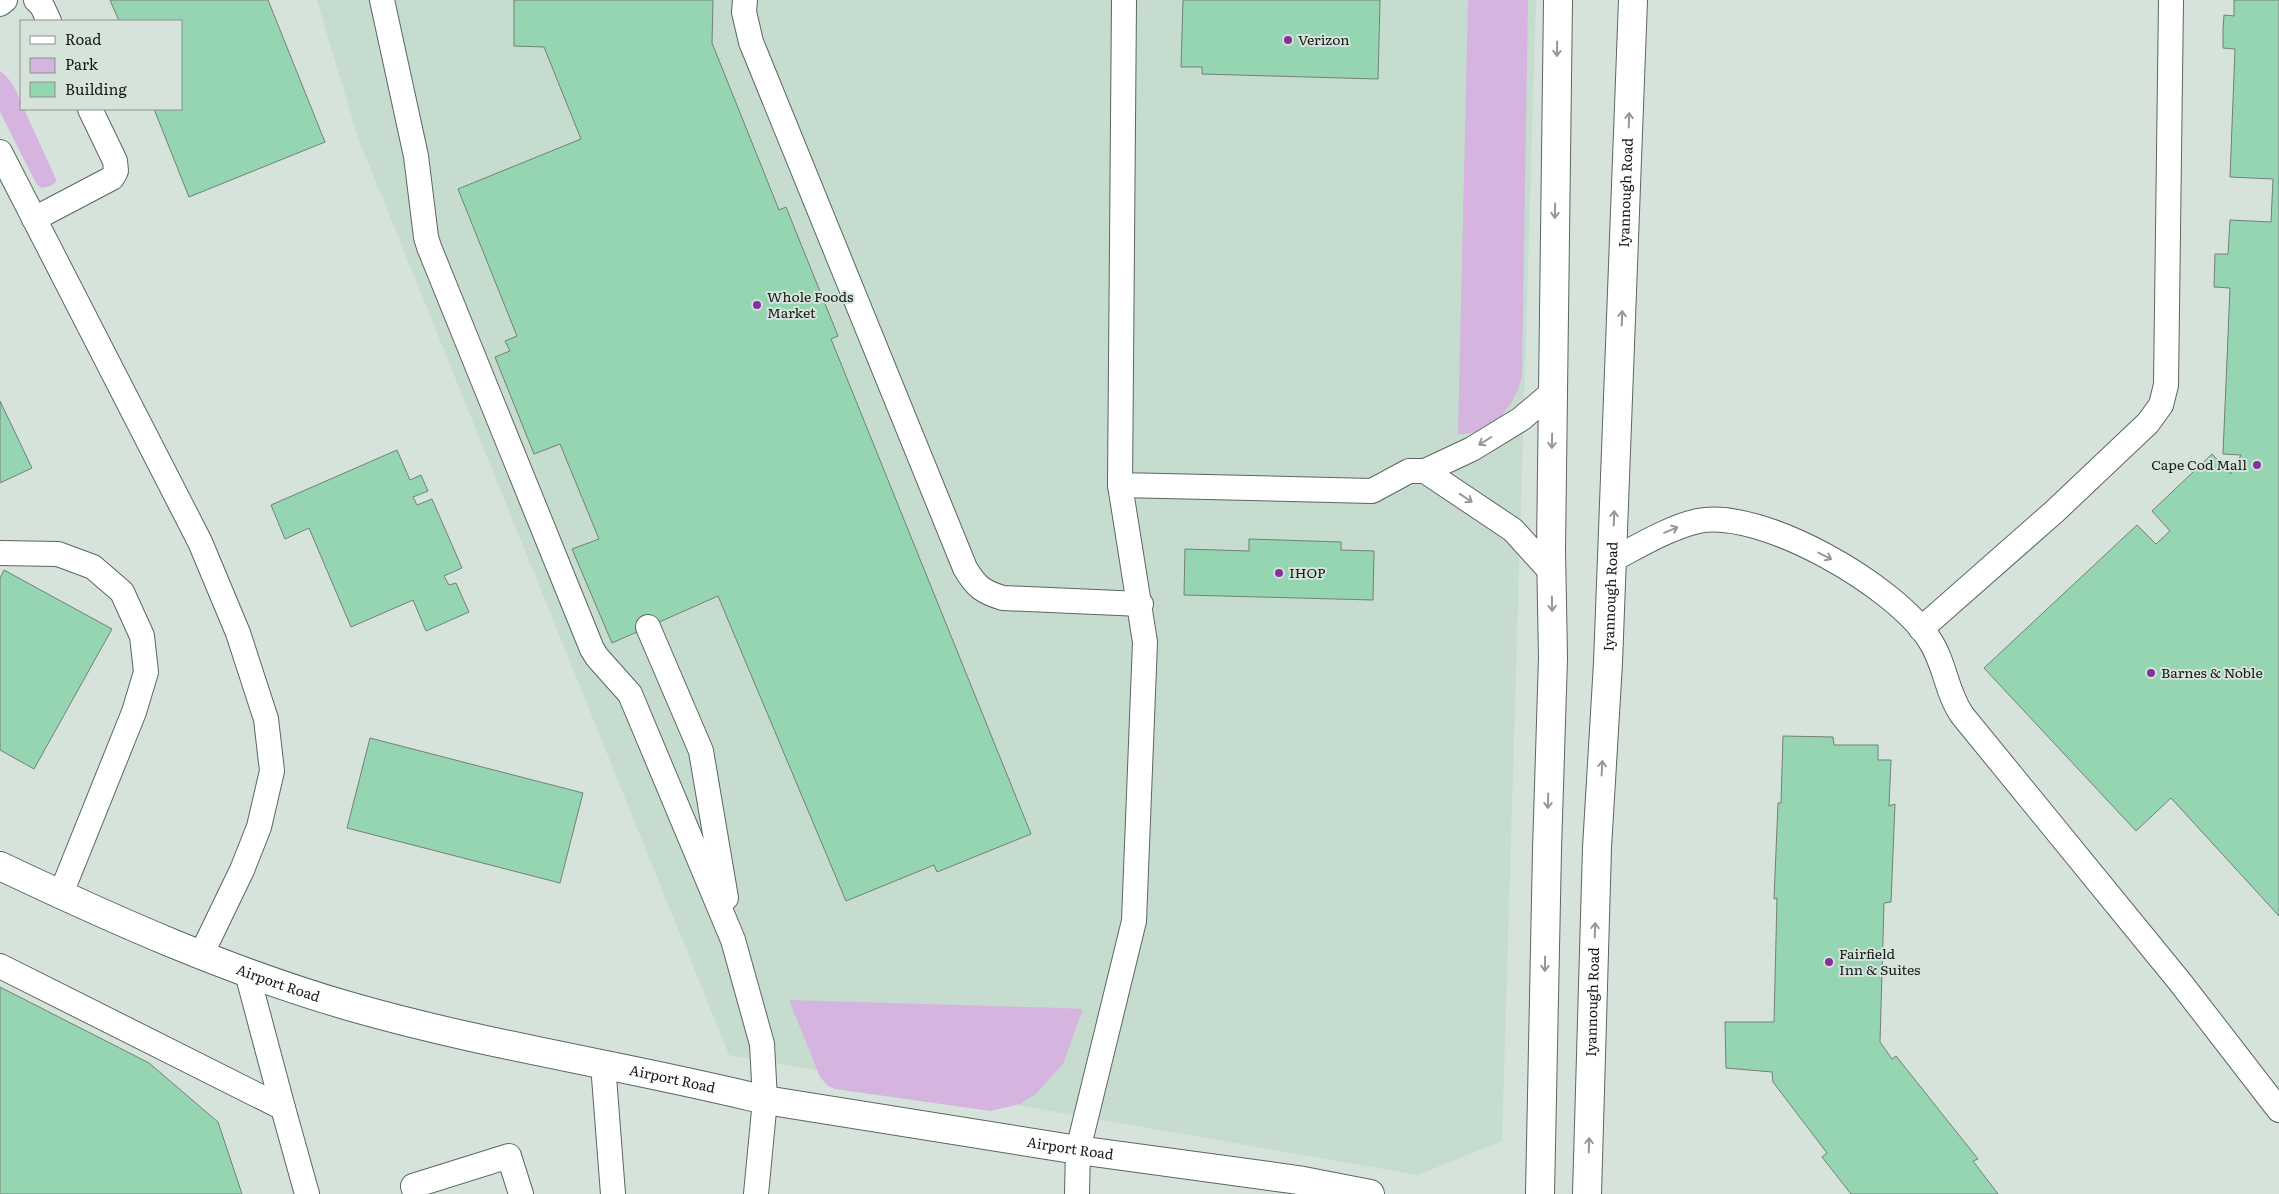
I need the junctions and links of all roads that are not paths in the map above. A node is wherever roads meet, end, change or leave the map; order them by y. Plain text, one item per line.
1 (5, 0) edge
2 (36, 0) edge
3 (382, 0) edge
4 (745, 0) edge
5 (1124, 0) edge
6 (1558, 0) edge
7 (1633, 0) edge
8 (2171, 0) edge
9 (0, 4) edge
10 (49, 20) edge
11 (90, 110) edge
12 (0, 152) edge
13 (34, 219) junction
14 (1553, 392) junction
15 (1425, 471) junction
16 (1120, 485) junction
17 (0, 552) edge
18 (1612, 560) junction
19 (1552, 574) junction
20 (1140, 604) junction
21 (648, 627) dead end
22 (1922, 629) junction
23 (0, 866) edge
24 (60, 896) junction
25 (733, 940) junction
26 (201, 955) junction
27 (0, 966) edge
28 (246, 972) junction
29 (603, 1064) junction
30 (765, 1100) junction
31 (283, 1108) junction
32 (2279, 1110) edge
33 (1078, 1150) junction
34 (307, 1194) edge
35 (416, 1194) edge
36 (521, 1194) edge
37 (613, 1194) edge
38 (756, 1194) edge
39 (1077, 1194) edge
40 (1370, 1194) edge
41 (1540, 1194) edge
42 (1587, 1194) edge

1 - 9 lane
2 - 10 lane
3 - 25 lane
4 - 20 lane
5 - 16 lane
6 -> 14 main road
18 -> 7 main road, Iyannough Road
8 - 22 lane
11 - 13 lane
12 - 13 lane
13 - 26 lane
14 -> 15 lane
14 -> 19 main road
15 - 16 lane
15 -> 19 lane
16 - 20 lane
17 - 24 lane
18 -> 22 lane
42 -> 18 main road, Iyannough Road
19 -> 41 main road
20 - 33 lane
21 - 25 lane
22 - 32 lane
23 - 24 main road, Airport Road
24 - 26 main road, Airport Road
25 - 30 lane
26 - 28 main road, Airport Road
27 - 31 lane
28 - 29 main road, Airport Road
28 - 31 lane
29 - 30 main road, Airport Road
29 - 37 lane
30 - 33 main road, Airport Road
30 - 38 lane
31 - 34 lane
33 - 39 lane
33 - 40 main road, Airport Road
35 - 36 lane

